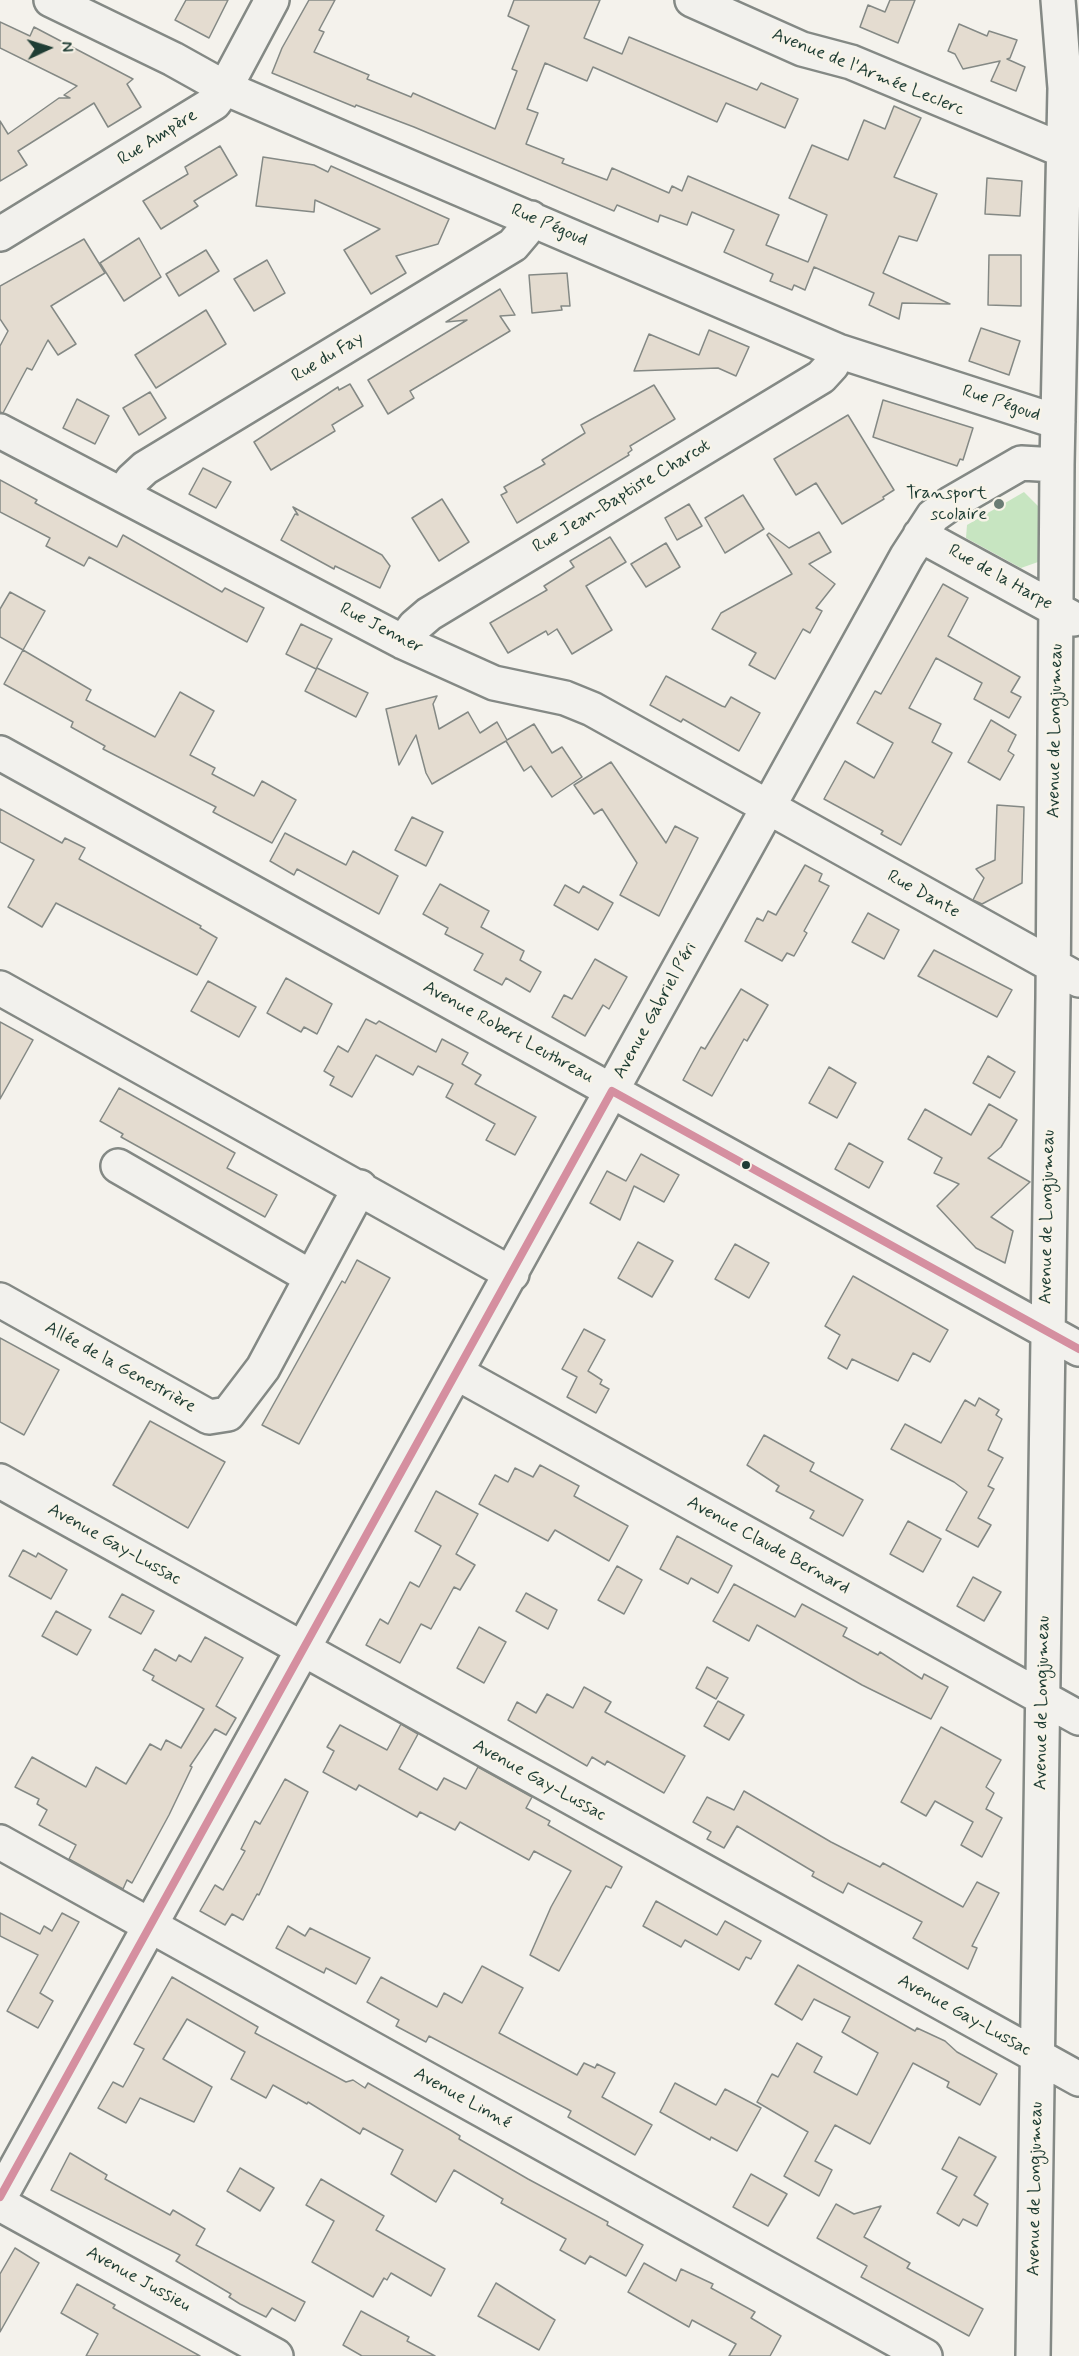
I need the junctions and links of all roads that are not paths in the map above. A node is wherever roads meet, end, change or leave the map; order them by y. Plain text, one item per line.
1 (51, 0) edge
2 (272, 0) edge
3 (692, 0) edge
4 (1058, 0) edge
5 (225, 88) junction
6 (1071, 154) edge
7 (531, 218) junction
8 (0, 234) edge
9 (838, 351) junction
10 (1058, 422) junction
11 (0, 431) edge
12 (1057, 465) junction
13 (122, 494) junction
14 (920, 535) junction
15 (1068, 615) edge
16 (404, 642) junction
17 (0, 753) edge
18 (768, 809) junction
19 (1066, 973) edge
20 (0, 988) edge
21 (612, 1091) junction
22 (118, 1166) dead end
23 (360, 1187) junction
24 (512, 1274) junction
25 (311, 1277) junction
26 (0, 1300) edge
27 (1046, 1331) junction
28 (1079, 1349) edge
29 (457, 1373) junction
30 (0, 1481) edge
31 (302, 1649) junction
32 (1044, 1699) junction
33 (1079, 1718) edge
34 (0, 1842) edge
35 (150, 1926) junction
36 (1037, 2056) junction
37 (1079, 2079) edge
38 (0, 2197) edge
39 (0, 2204) edge
40 (276, 2356) edge
41 (925, 2356) edge
42 (1033, 2356) edge

1 - 5 street, Rue Pégoud
2 - 5 street, Rue Ampère
3 - 6 street, Avenue de l'Armée Leclerc
4 - 6 street, Avenue de Longjumeau
5 - 7 street, Rue Pégoud
5 - 8 street, Rue Ampère
6 - 10 street, Avenue de Longjumeau
7 - 9 street, Rue Pégoud
7 - 13 street, Rue du Fay
9 - 10 street, Rue Pégoud
9 - 16 street, Rue Jean-Baptiste Charcot
10 - 12 street, Avenue de Longjumeau
11 - 13 street, Rue Jenner
12 - 14 street, Avenue Gabriel Péri
12 - 15 street, Avenue de Longjumeau
13 - 16 street, Rue Jenner
14 - 15 street, Rue de la Harpe
14 - 18 street, Avenue Gabriel Péri
15 - 19 street, Avenue de Longjumeau
16 - 18 street, Rue Jenner
17 - 21 street, Avenue Robert Leuthreau
18 - 19 street, Rue Dante
18 - 21 street, Avenue Gabriel Péri
19 - 27 street, Avenue de Longjumeau
20 - 23 street
21 - 24 street, Avenue Gabriel Péri
21 - 27 street, Avenue Robert Leuthreau
22 - 25 street
23 - 24 street
23 - 25 street, Allée de la Genestrière
24 - 29 street, Avenue Gabriel Péri
25 - 26 street, Allée de la Genestrière
27 - 28 street, Avenue Robert Leuthreau
27 - 32 street, Avenue de Longjumeau
29 - 31 street, Avenue Gabriel Péri
29 - 32 street, Avenue Claude Bernard
30 - 31 street, Avenue Gay-Lussac
31 - 35 street, Avenue Gabriel Péri
31 - 36 street, Avenue Gay-Lussac
32 - 33 street, Avenue Claude Bernard
32 - 36 street, Avenue de Longjumeau
34 - 35 street, Avenue Linné
35 - 38 street, Avenue Gabriel Péri
35 - 41 street, Avenue Linné
36 - 37 street, Avenue Gay-Lussac
36 - 42 street, Avenue de Longjumeau
39 - 40 street, Avenue Jussieu

